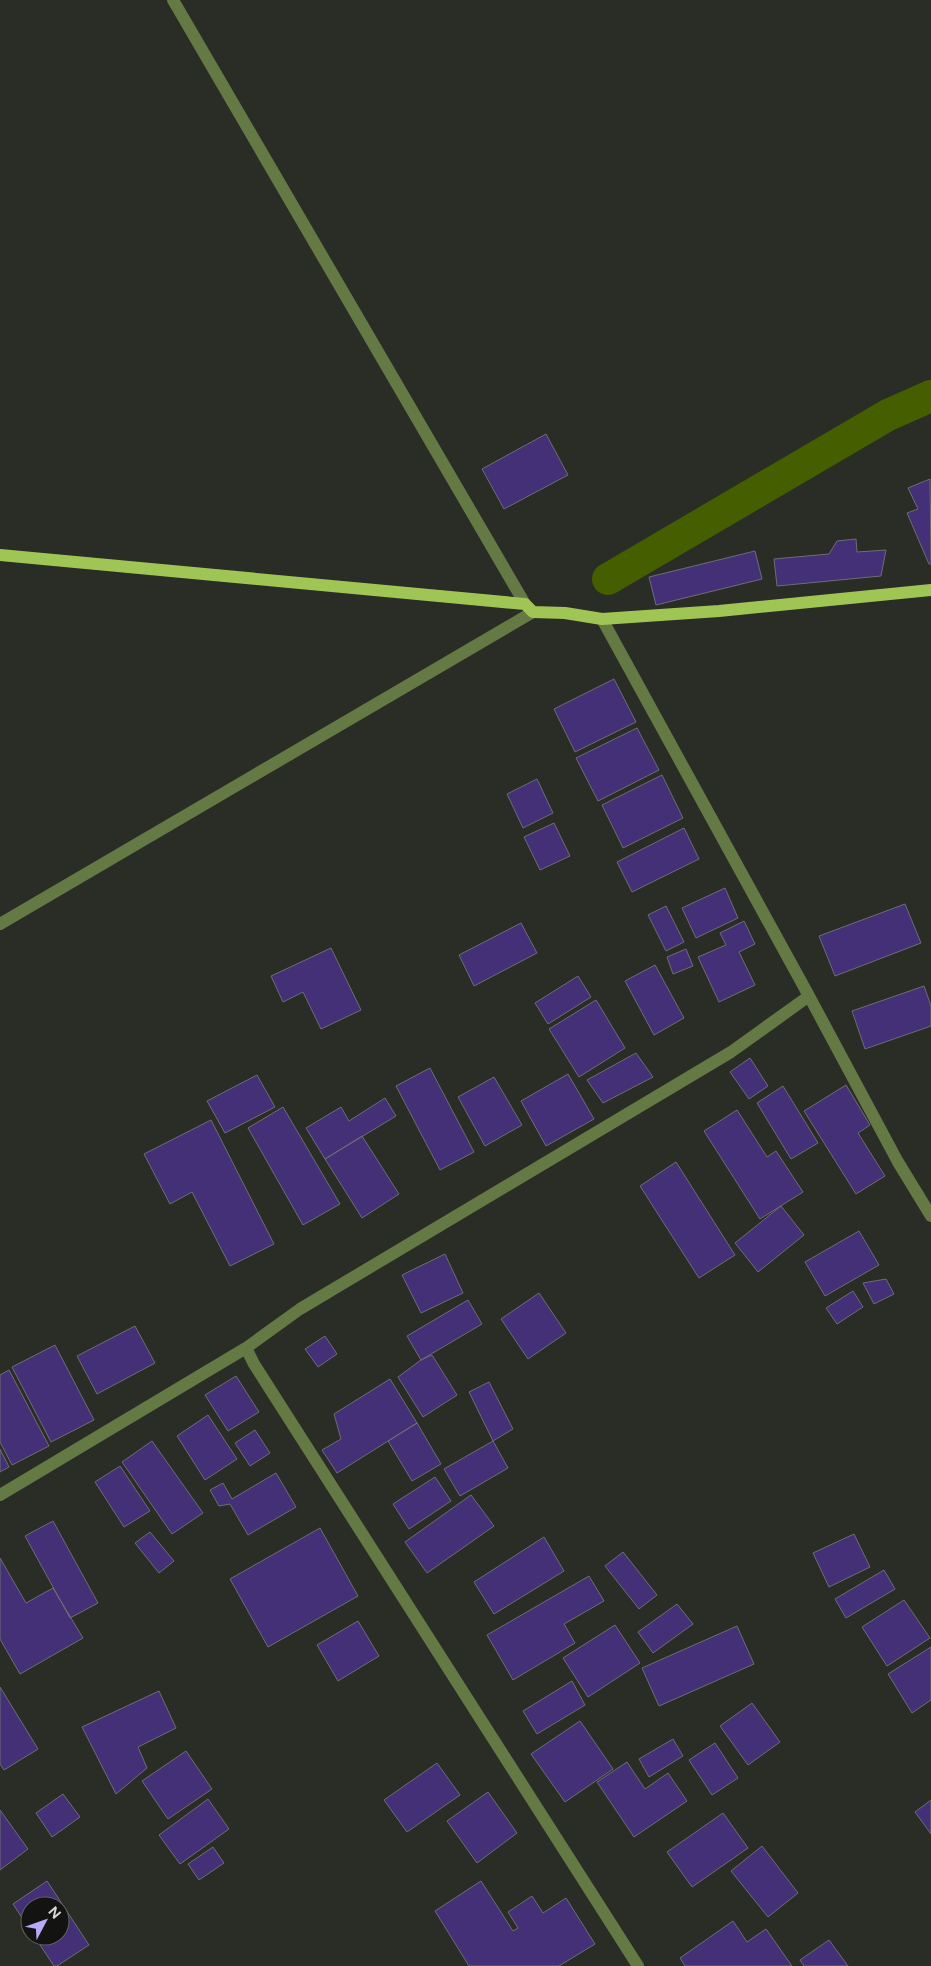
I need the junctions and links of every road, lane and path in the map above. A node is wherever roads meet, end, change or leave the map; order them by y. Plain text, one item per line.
1 (173, 0) edge
2 (0, 555) edge
3 (931, 590) edge
4 (529, 608) junction
5 (602, 619) junction
6 (0, 924) edge
7 (809, 996) junction
8 (931, 1216) edge
9 (246, 1348) junction
10 (0, 1496) edge
11 (638, 1966) edge

1 - 4 street
2 - 4 main road
3 - 5 main road
4 - 5 main road
4 - 6 street
5 - 7 street
7 - 8 street
7 - 9 street
9 - 10 street
9 - 11 street

